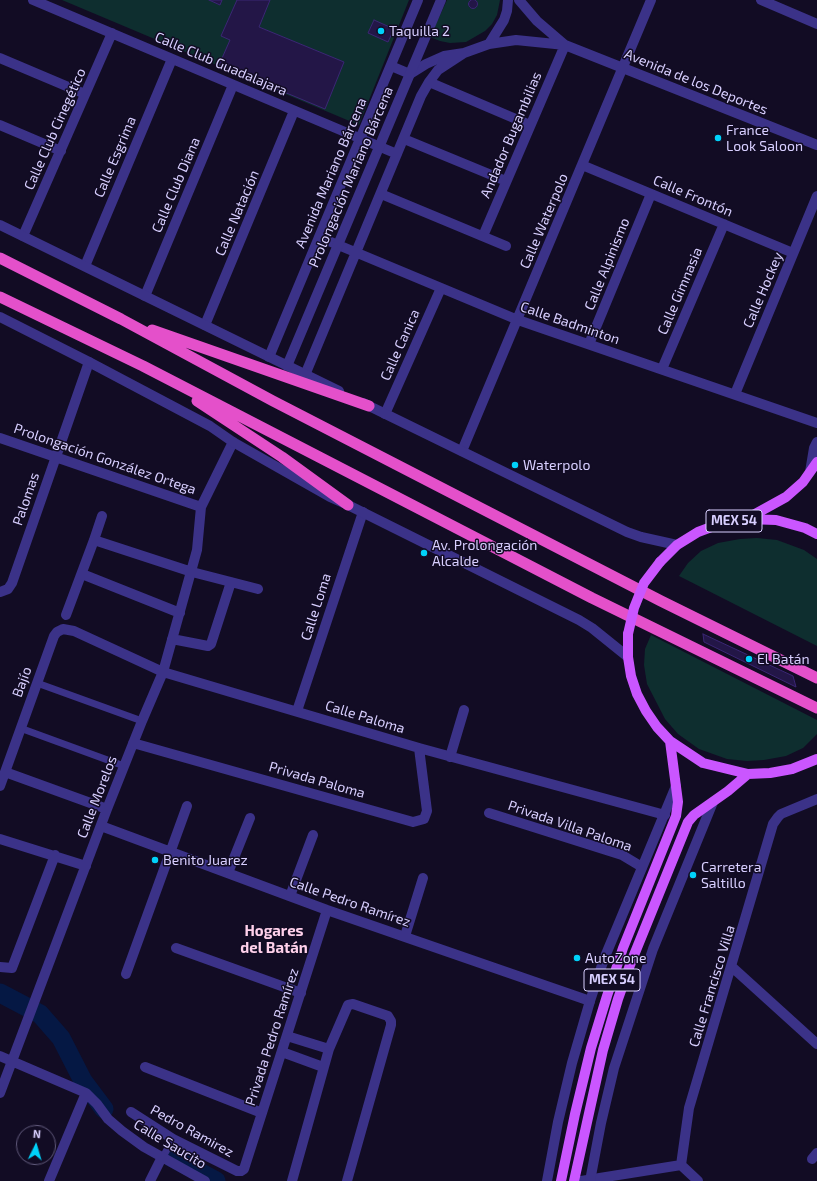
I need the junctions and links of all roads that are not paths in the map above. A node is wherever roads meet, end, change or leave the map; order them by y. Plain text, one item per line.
1 (34, 0) edge
2 (418, 0) edge
3 (441, 0) edge
4 (508, 0) edge
5 (519, 0) edge
6 (651, 0) edge
7 (761, 0) edge
8 (817, 24) edge
9 (112, 33) junction
10 (489, 44) junction
11 (566, 44) junction
12 (464, 53) junction
13 (0, 58) edge
14 (172, 59) junction
15 (391, 66) junction
16 (622, 68) junction
17 (410, 74) junction
18 (429, 82) junction
19 (233, 85) junction
20 (85, 94) junction
21 (294, 111) junction
22 (0, 125) edge
23 (530, 125) junction
24 (360, 139) junction
25 (404, 139) junction
26 (817, 145) edge
27 (379, 147) junction
28 (61, 151) junction
29 (397, 154) junction
30 (582, 165) junction
31 (506, 181) junction
32 (380, 194) junction
33 (651, 194) junction
34 (817, 196) edge
35 (724, 224) junction
36 (0, 225) edge
37 (23, 236) junction
38 (483, 236) junction
39 (319, 237) junction
40 (338, 245) junction
41 (506, 246) dead end
42 (356, 253) junction
43 (793, 253) junction
44 (0, 258) edge
45 (85, 266) junction
46 (441, 288) junction
47 (0, 296) edge
48 (145, 296) junction
49 (0, 317) edge
50 (121, 319) junction
51 (518, 320) junction
52 (205, 325) junction
53 (589, 344) junction
54 (269, 357) junction
55 (89, 362) junction
56 (143, 366) junction
57 (287, 366) junction
58 (662, 369) junction
59 (305, 375) junction
60 (735, 394) junction
61 (369, 406) junction
62 (385, 414) junction
63 (817, 423) edge
64 (0, 438) edge
65 (233, 442) junction
66 (817, 442) edge
67 (462, 451) junction
68 (55, 457) junction
69 (817, 462) edge
70 (810, 472) junction
71 (348, 505) junction
72 (201, 507) junction
73 (363, 512) junction
74 (102, 516) dead end
75 (746, 519) junction
76 (817, 534) edge
77 (94, 540) junction
78 (677, 546) junction
79 (192, 572) junction
80 (82, 574) junction
81 (231, 582) junction
82 (258, 590) dead end
83 (1, 592) edge
84 (180, 613) junction
85 (66, 615) dead end
86 (63, 629) joint
87 (172, 639) junction
88 (628, 657) junction
89 (163, 672) junction
90 (817, 678) edge
91 (37, 683) junction
92 (817, 708) edge
93 (464, 710) dead end
94 (297, 711) junction
95 (142, 721) junction
96 (20, 728) junction
97 (670, 741) junction
98 (133, 743) junction
99 (419, 748) junction
100 (450, 757) junction
101 (817, 759) edge
102 (124, 766) junction
103 (5, 772) junction
104 (748, 774) junction
105 (0, 786) edge
106 (676, 786) junction
107 (817, 800) edge
108 (713, 802) junction
109 (187, 806) dead end
110 (107, 810) junction
111 (489, 813) dead end
112 (665, 815) junction
113 (250, 818) dead end
114 (101, 826) junction
115 (313, 835) dead end
116 (0, 839) edge
117 (170, 852) junction
118 (55, 855) junction
119 (86, 866) junction
120 (642, 867) junction
121 (228, 873) junction
122 (423, 878) dead end
123 (290, 896) junction
124 (327, 910) junction
125 (405, 936) junction
126 (176, 948) dead end
127 (0, 967) edge
128 (732, 967) junction
129 (126, 974) dead end
130 (301, 993) junction
131 (590, 1000) junction
132 (287, 1036) junction
133 (817, 1044) edge
134 (329, 1049) junction
135 (282, 1052) junction
136 (0, 1056) edge
137 (13, 1061) junction
138 (145, 1067) dead end
139 (323, 1067) junction
140 (0, 1092) edge
141 (86, 1093) junction
142 (131, 1112) dead end
143 (262, 1113) junction
144 (172, 1141) junction
145 (163, 1156) junction
146 (681, 1165) junction
147 (242, 1171) joint
148 (50, 1181) edge
149 (150, 1181) edge
150 (205, 1181) edge
151 (292, 1181) edge
152 (347, 1181) edge
153 (547, 1181) edge
154 (561, 1181) edge
155 (574, 1181) edge
156 (587, 1181) edge
157 (698, 1181) edge

1 - 9 street, Calle Club Guadalajara
2 - 15 street, Avenida Mariano Bárcena
3 - 17 street, Prolongación Mariano Bárcena
4 - 10 street
5 - 11 street, Avenida de los Deportes
6 - 16 street, Calle Waterpolo
7 - 8 street
9 - 14 street, Calle Club Guadalajara
9 - 20 street, Calle Club Cinegético
10 - 11 street, Avenida de los Deportes
10 - 12 street, Avenida de los Deportes
11 - 16 street, Avenida de los Deportes
11 - 23 street, Andador Bugambilias
12 - 17 street, Avenida de los Deportes
12 - 18 street
13 - 20 street
14 - 19 street, Calle Club Guadalajara
14 - 45 street, Calle Esgrima
15 - 17 street
15 - 24 street, Avenida Mariano Bárcena
16 - 26 street, Avenida de los Deportes
16 - 30 street, Calle Waterpolo
17 - 27 street, Prolongación Mariano Bárcena
18 - 23 street
18 - 25 street
19 - 21 street, Calle Club Guadalajara
19 - 48 street, Calle Club Diana
20 - 28 street, Calle Club Cinegético
21 - 24 street, Calle Club Guadalajara
21 - 52 street, Calle Natación
22 - 28 street
23 - 31 street, Andador Bugambilias
24 - 27 street, Calle Club Guadalajara
24 - 39 street, Avenida Mariano Bárcena
25 - 29 street
25 - 31 street
27 - 29 street, Calle Club Guadalajara
27 - 40 street, Prolongación Mariano Bárcena
28 - 37 street, Calle Club Cinegético
29 - 32 street
30 - 33 street, Calle Frontón
30 - 51 street, Calle Waterpolo
31 - 38 street, Andador Bugambilias
32 - 38 street
32 - 42 street
33 - 35 street, Calle Frontón
33 - 53 street, Calle Alpinismo
34 - 43 street, Calle Hockey
35 - 43 street, Calle Frontón
35 - 58 street, Calle Gimnasia
36 - 37 street
37 - 45 street
38 - 41 street
39 - 40 street, Calle Badminton
39 - 54 street, Avenida Mariano Bárcena
40 - 42 street, Calle Badminton
40 - 57 street, Prolongación Mariano Bárcena
42 - 46 street, Calle Badminton
42 - 59 street
43 - 60 street, Calle Hockey
44 - 50 highway
45 - 48 street
46 - 51 street, Calle Badminton
46 - 62 street, Calle Canica
47 - 56 highway
48 - 52 street
49 - 55 street
50 - 61 highway
50 - 90 highway
51 - 53 street, Calle Badminton
51 - 67 street, Calle Waterpolo
52 - 54 street
53 - 58 street, Calle Badminton
54 - 57 street
55 - 65 street
55 - 68 street
56 - 71 highway
56 - 92 highway
57 - 59 street
58 - 60 street, Calle Badminton
59 - 61 street
60 - 63 street, Calle Badminton
61 - 62 street
62 - 67 street
64 - 68 street, Prolongación González Ortega
65 - 71 street
65 - 72 street
66 - 70 street
67 - 78 street
68 - 72 street, Prolongación González Ortega
68 - 83 street, Palomas
69 - 70 main road, MEX 54
70 - 75 main road, MEX 54
71 - 73 street
72 - 79 street, Calle Morelos
73 - 88 street
73 - 94 street, Calle Loma
74 - 77 street
75 - 76 main road, MEX 54
75 - 78 main road, MEX 54
77 - 79 street
77 - 80 street
78 - 88 main road, MEX 54, bridge
79 - 81 street
79 - 84 street, Calle Morelos
80 - 84 street
80 - 85 street
81 - 82 street
81 - 87 street
84 - 87 street, Calle Morelos
86 - 89 street, Calle Paloma
86 - 91 street, Bajío
87 - 89 street, Calle Morelos
88 - 97 main road, MEX 54
89 - 94 street, Calle Paloma
89 - 95 street, Calle Morelos
91 - 95 street
91 - 96 street, Bajío
93 - 100 street
94 - 99 street, Calle Paloma
95 - 98 street, Calle Morelos
96 - 102 street
96 - 103 street, Bajío
97 - 104 main road, MEX 54
97 - 106 main road, MEX 54
98 - 99 street, Privada Paloma
98 - 102 street, Calle Morelos
99 - 100 street, Calle Paloma
100 - 112 street, Calle Paloma
101 - 104 main road, MEX 54
102 - 110 street, Calle Morelos
103 - 105 street, Bajío
103 - 110 street
104 - 108 main road, MEX 54
106 - 112 street
106 - 154 main road, MEX 54
107 - 128 street, Calle Francisco Villa
108 - 155 main road, MEX 54
108 - 156 street
109 - 117 street
110 - 114 street, Calle Morelos
111 - 120 street, Privada Villa Paloma
112 - 120 street
113 - 121 street
114 - 117 street, Calle Pedro Ramírez
114 - 119 street, Calle Morelos
115 - 123 street
116 - 118 street
117 - 121 street, Calle Pedro Ramírez
117 - 129 street
118 - 119 street
118 - 127 street
119 - 137 street, Calle Morelos
120 - 131 street
121 - 123 street, Calle Pedro Ramírez
122 - 125 street
123 - 124 street, Calle Pedro Ramírez
124 - 125 street, Calle Pedro Ramírez
124 - 130 street, Privada Pedro Ramírez
125 - 131 street, Calle Pedro Ramírez
126 - 130 street
128 - 133 street
128 - 146 street, Calle Francisco Villa
130 - 132 street, Privada Pedro Ramírez
131 - 153 street
132 - 134 street
132 - 135 street, Privada Pedro Ramírez
134 - 139 street
134 - 152 street
135 - 139 street
135 - 143 street, Privada Pedro Ramírez
136 - 137 street, Calle Saucito
137 - 140 street, Calle Morelos
137 - 141 street, Calle Saucito
138 - 143 street
139 - 151 street
141 - 145 street, Calle Saucito
141 - 148 street
142 - 144 street, Pedro Ramirez
143 - 147 street, Privada Pedro Ramírez
144 - 145 street
144 - 147 street, Pedro Ramirez
145 - 149 street
145 - 150 street, Calle Saucito
146 - 156 street
146 - 157 street

